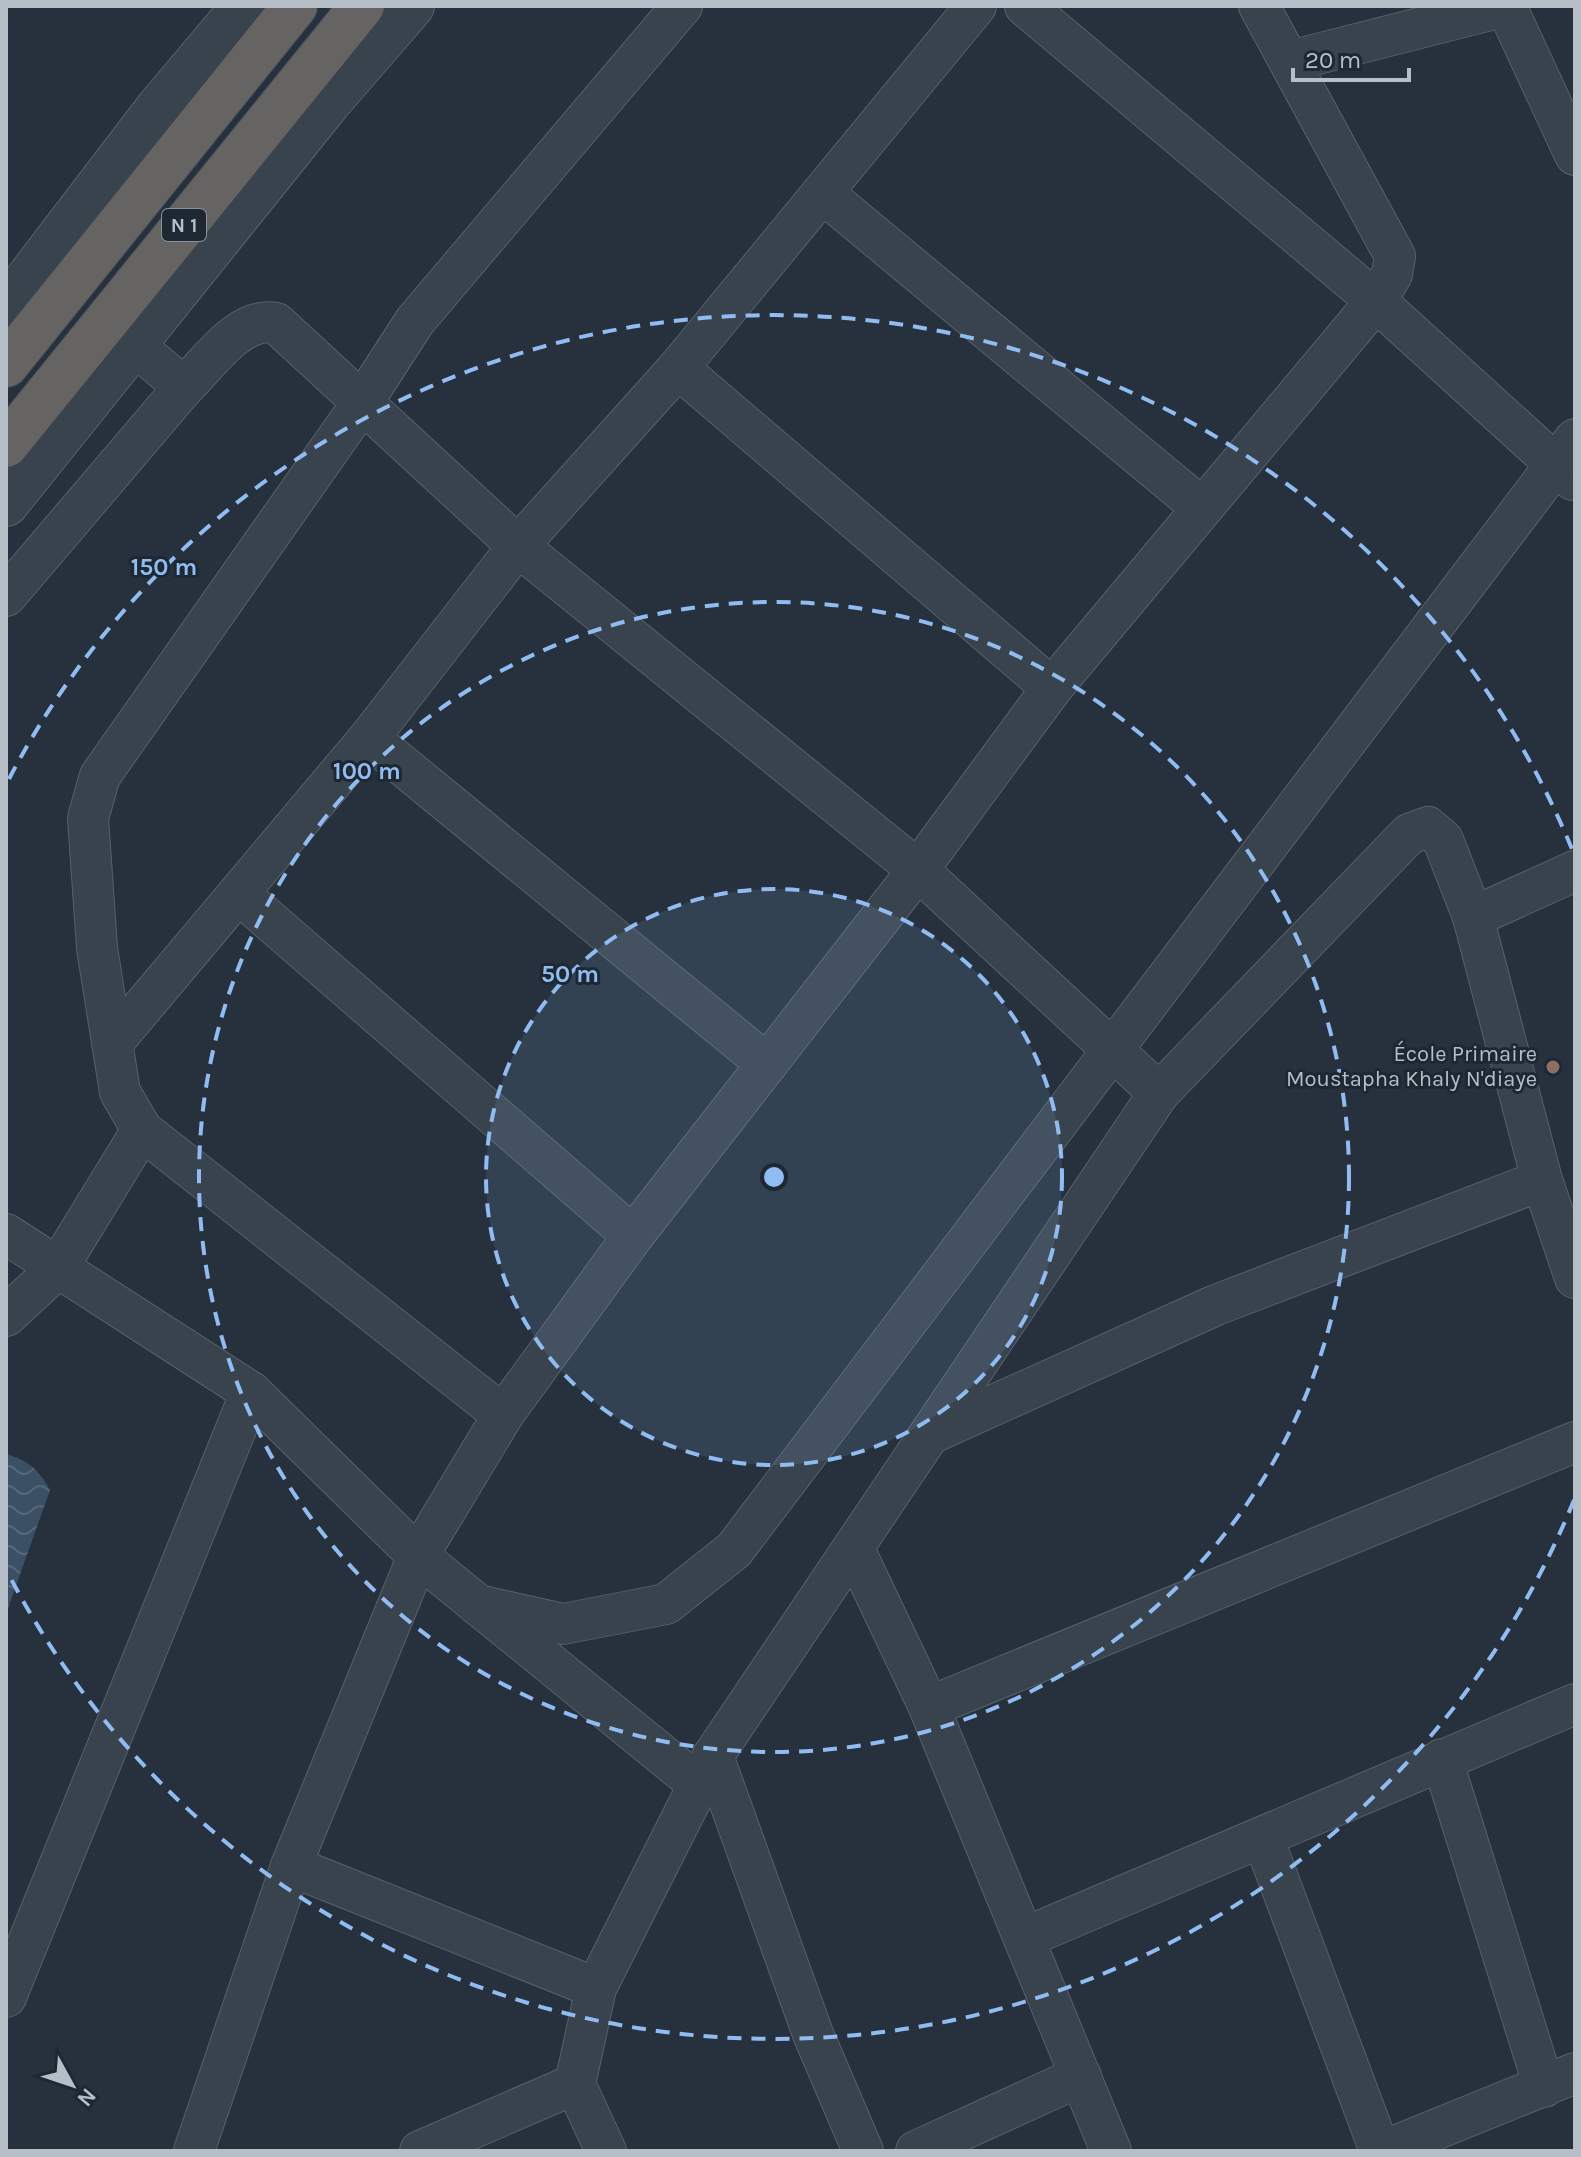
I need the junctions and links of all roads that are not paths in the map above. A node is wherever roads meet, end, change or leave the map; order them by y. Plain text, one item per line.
1 (244, 6) edge
2 (295, 6) edge
3 (362, 6) edge
4 (412, 6) edge
5 (682, 6) edge
6 (976, 6) edge
7 (1025, 6) edge
8 (1259, 6) edge
9 (1506, 6) edge
10 (1290, 61) junction
11 (316, 90) junction
12 (1575, 155) edge
13 (824, 194) junction
14 (1376, 301) junction
15 (6, 307) edge
16 (135, 346) junction
17 (6, 365) edge
18 (678, 368) junction
19 (184, 387) junction
20 (362, 403) junction
21 (6, 445) edge
22 (1568, 461) edge
23 (6, 504) edge
24 (1202, 508) junction
25 (518, 546) junction
26 (6, 596) edge
27 (1052, 688) junction
28 (369, 738) junction
29 (918, 870) junction
30 (1575, 871) edge
31 (239, 894) junction
32 (1473, 917) junction
33 (114, 1041) junction
34 (1111, 1049) junction
35 (767, 1064) junction
36 (1159, 1093) junction
37 (142, 1130) junction
38 (1542, 1180) junction
39 (6, 1234) edge
40 (633, 1236) junction
41 (57, 1269) junction
42 (1575, 1278) edge
43 (6, 1316) edge
44 (251, 1392) junction
45 (503, 1415) junction
46 (930, 1434) junction
47 (1575, 1442) edge
48 (854, 1549) junction
49 (418, 1556) junction
50 (478, 1605) junction
51 (1575, 1704) edge
52 (929, 1707) junction
53 (1442, 1759) junction
54 (706, 1770) junction
55 (1263, 1838) junction
56 (291, 1866) junction
57 (1024, 1938) junction
58 (596, 1988) junction
59 (6, 1997) edge
60 (1081, 2076) junction
61 (1560, 2080) edge
62 (575, 2084) junction
63 (194, 2151) edge
64 (420, 2151) edge
65 (606, 2151) edge
66 (863, 2151) edge
67 (916, 2151) edge
68 (1111, 2151) edge
69 (1382, 2151) edge

1 - 15 street
2 - 17 highway, N 1
3 - 11 highway, N 1
4 - 11 street
5 - 20 street
6 - 13 street
7 - 14 street
8 - 10 street
9 - 10 street
9 - 12 street
10 - 14 street
11 - 16 street
11 - 21 highway, N 1
13 - 18 street
13 - 24 street
14 - 22 street
14 - 24 street
16 - 19 street
16 - 23 street
18 - 25 street
18 - 27 street
19 - 20 street
19 - 26 street
20 - 25 street
20 - 33 street
22 - 34 street
24 - 27 street
25 - 28 street
25 - 29 street
27 - 29 street
28 - 31 street
28 - 35 street
29 - 34 street
29 - 35 street
30 - 32 street
31 - 33 street
31 - 40 street
32 - 36 street
32 - 38 street
33 - 37 street
34 - 36 street
34 - 50 street
35 - 40 street
36 - 46 street
37 - 41 street
37 - 45 street
38 - 42 street
38 - 46 street
39 - 41 street
40 - 45 street
41 - 43 street
41 - 44 street
44 - 49 street
44 - 59 street
45 - 49 street
46 - 48 street
47 - 52 street
48 - 52 street
48 - 54 street
49 - 50 street
49 - 56 street
50 - 54 street
51 - 53 street
52 - 57 street
53 - 55 street
53 - 61 street
54 - 58 street
54 - 66 street
55 - 57 street
55 - 69 street
56 - 58 street
56 - 63 street
57 - 60 street
58 - 62 street
60 - 67 street
60 - 68 street
61 - 69 street
62 - 64 street
62 - 65 street

